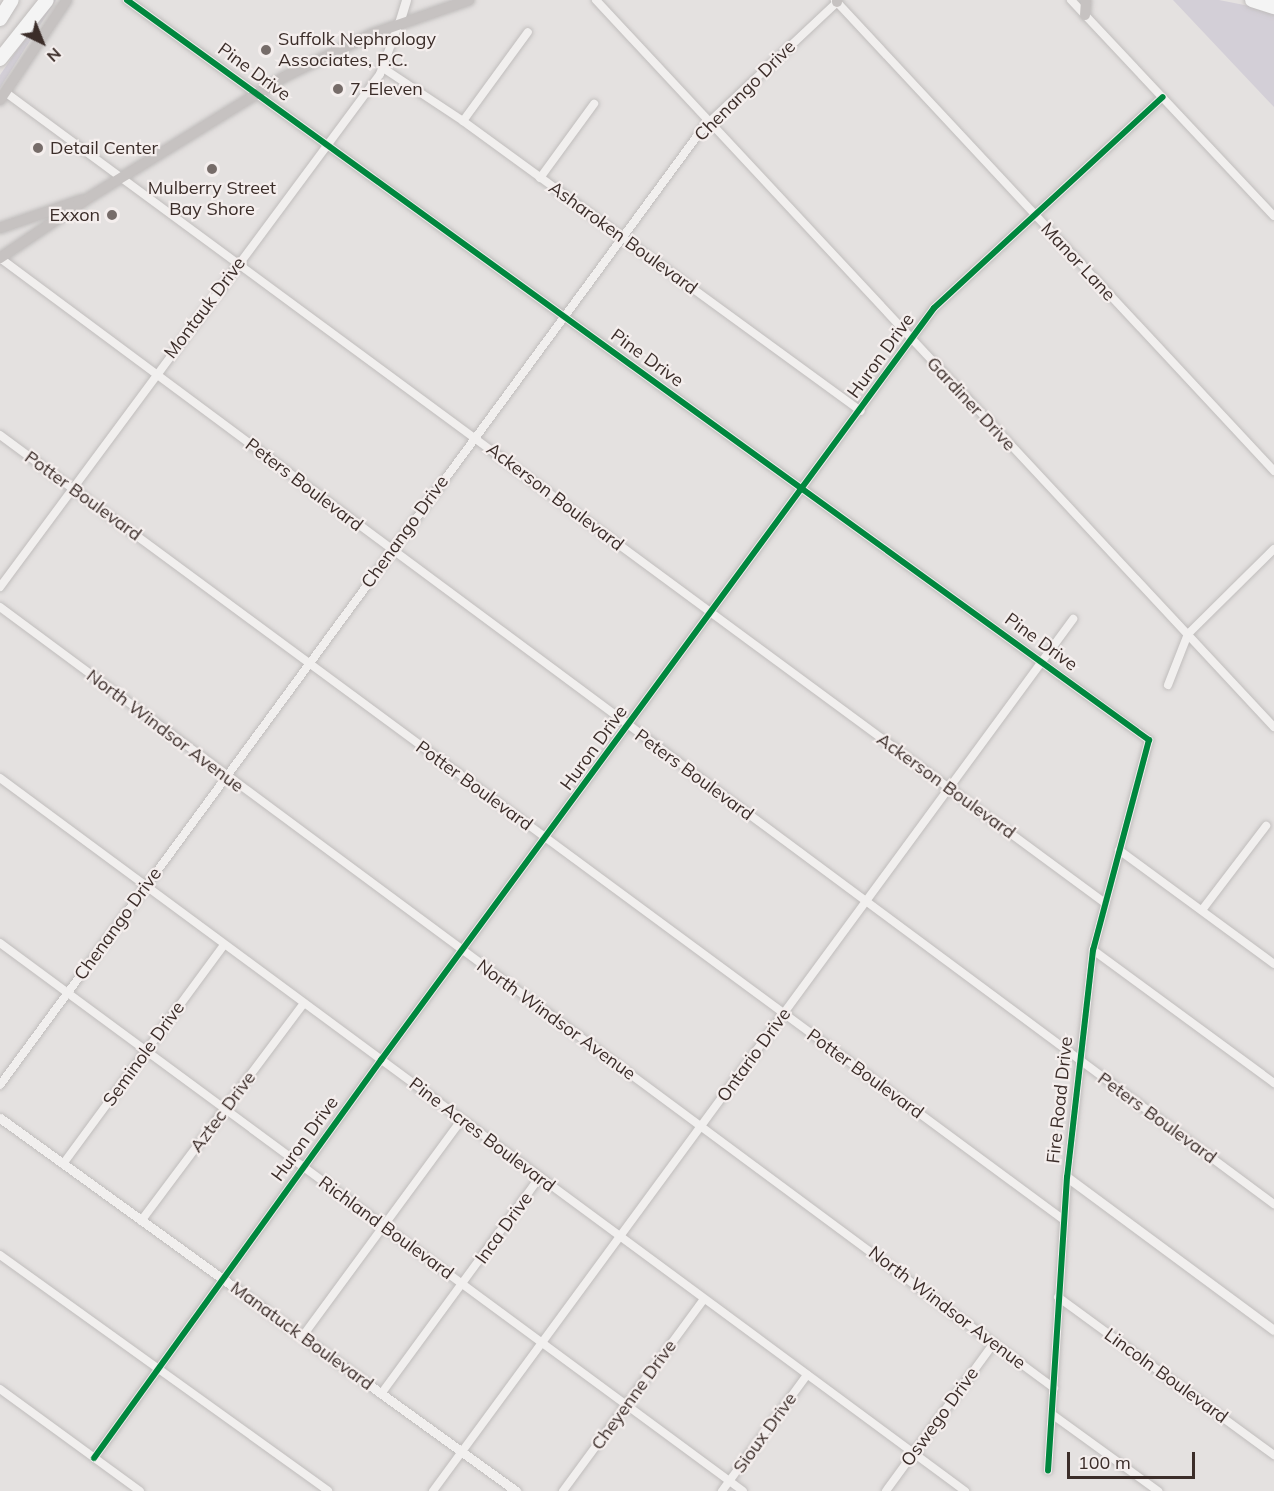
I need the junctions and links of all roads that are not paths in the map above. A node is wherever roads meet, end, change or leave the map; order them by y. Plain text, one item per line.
1 (12, 0) edge
2 (35, 0) edge
3 (47, 0) edge
4 (67, 0) edge
5 (127, 0) edge
6 (406, 0) edge
7 (469, 0) edge
8 (596, 0) edge
9 (1071, 0) edge
10 (1086, 0) edge
11 (1252, 0) edge
12 (836, 1) edge
13 (1274, 7) edge
14 (1085, 15) junction
15 (0, 19) edge
16 (399, 23) junction
17 (528, 32) dead end
18 (0, 58) edge
19 (383, 68) junction
20 (257, 93) junction
21 (3, 96) edge
22 (1163, 97) junction
23 (594, 104) dead end
24 (463, 121) junction
25 (709, 122) junction
26 (327, 144) junction
27 (121, 178) junction
28 (540, 178) junction
29 (90, 197) junction
30 (1034, 216) junction
31 (1274, 216) edge
32 (0, 228) edge
33 (621, 237) junction
34 (0, 258) edge
35 (238, 264) junction
36 (564, 316) junction
37 (911, 339) junction
38 (155, 374) junction
39 (860, 411) junction
40 (0, 435) edge
41 (474, 437) junction
42 (1274, 471) edge
43 (72, 487) junction
44 (804, 489) junction
45 (1274, 549) edge
46 (392, 551) junction
47 (0, 587) edge
48 (0, 607) edge
49 (711, 614) junction
50 (1073, 619) dead end
51 (1188, 634) junction
52 (1041, 660) junction
53 (308, 663) junction
54 (1168, 685) dead end
55 (628, 727) junction
56 (1274, 727) edge
57 (1149, 740) joint
58 (226, 776) junction
59 (0, 778) edge
60 (948, 787) junction
61 (1266, 826) dead end
62 (546, 839) junction
63 (1119, 850) junction
64 (145, 886) junction
65 (866, 902) junction
66 (1105, 903) junction
67 (1203, 910) junction
68 (0, 943) edge
69 (224, 945) junction
70 (1094, 950) junction
71 (463, 951) junction
72 (1274, 964) edge
73 (68, 993) junction
74 (304, 1002) junction
75 (783, 1014) junction
76 (147, 1051) junction
77 (381, 1060) junction
78 (1080, 1060) junction
79 (1274, 1083) edge
80 (0, 1085) edge
81 (225, 1109) junction
82 (0, 1118) edge
83 (462, 1119) junction
84 (702, 1127) junction
85 (63, 1164) junction
86 (304, 1167) junction
87 (540, 1177) junction
88 (1067, 1177) junction
89 (1274, 1204) edge
90 (1064, 1220) junction
91 (141, 1221) junction
92 (384, 1226) junction
93 (620, 1237) junction
94 (0, 1255) edge
95 (223, 1279) junction
96 (464, 1284) junction
97 (1058, 1297) junction
98 (704, 1299) junction
99 (1274, 1330) edge
100 (302, 1337) junction
101 (542, 1343) junction
102 (994, 1343) junction
103 (159, 1368) junction
104 (807, 1375) junction
105 (1054, 1388) junction
106 (0, 1389) edge
107 (381, 1394) junction
108 (626, 1405) junction
109 (1053, 1415) junction
110 (461, 1452) junction
111 (913, 1454) junction
112 (1274, 1455) edge
113 (94, 1458) junction
114 (1048, 1470) dead end
115 (729, 1481) junction
116 (140, 1491) edge
117 (328, 1491) edge
118 (433, 1491) edge
119 (516, 1491) edge
120 (563, 1491) edge
121 (722, 1491) edge
122 (743, 1491) edge
123 (885, 1491) edge
124 (965, 1491) edge
125 (1158, 1491) edge

1 - 15 highway
2 - 18 highway
3 - 18 highway
4 - 21 main road
5 - 20 street, Pine Drive
6 - 16 street
7 - 16 main road
8 - 25 street, Gardiner Drive
9 - 14 street
10 - 14 main road
11 - 13 highway
12 - 25 street, Chenango Drive
12 - 30 street, Manor Lane
14 - 22 street
16 - 19 street, Montauk Drive
16 - 20 main road
17 - 24 street
19 - 24 street, Asharoken Boulevard
19 - 26 street, Montauk Drive
20 - 26 street, Pine Drive
20 - 27 main road
21 - 27 street, Ackerson Boulevard
22 - 30 street, Huron Drive
22 - 31 street
23 - 28 street
24 - 28 street, Asharoken Boulevard
25 - 33 street, Chenango Drive
25 - 37 street, Gardiner Drive
26 - 35 street, Montauk Drive
26 - 36 street, Pine Drive
27 - 29 main road
27 - 35 street, Ackerson Boulevard
28 - 33 street, Asharoken Boulevard
29 - 32 main road
29 - 34 main road
30 - 37 street, Huron Drive
30 - 42 street, Manor Lane
33 - 36 street, Chenango Drive
33 - 39 street, Asharoken Boulevard
34 - 38 street, Peters Boulevard
35 - 38 street, Montauk Drive
35 - 41 street, Ackerson Boulevard
36 - 41 street, Chenango Drive
36 - 44 street, Pine Drive
37 - 39 street, Huron Drive
37 - 51 street, Gardiner Drive
38 - 43 street, Montauk Drive
38 - 46 street, Peters Boulevard
39 - 44 street, Huron Drive
40 - 43 street, Potter Boulevard
41 - 46 street, Chenango Drive
41 - 49 street, Ackerson Boulevard
43 - 47 street, Montauk Drive
43 - 53 street, Potter Boulevard
44 - 49 street, Huron Drive
44 - 52 street, Pine Drive
45 - 51 street
46 - 53 street, Chenango Drive
46 - 55 street, Peters Boulevard
48 - 58 street, North Windsor Avenue
49 - 55 street, Huron Drive
49 - 60 street, Ackerson Boulevard
50 - 52 street, Ontario Drive
51 - 54 street
51 - 56 street, Gardiner Drive
52 - 57 street, Pine Drive
52 - 60 street, Ontario Drive
53 - 58 street, Chenango Drive
53 - 62 street, Potter Boulevard
55 - 62 street, Huron Drive
55 - 65 street, Peters Boulevard
57 - 63 street, Fire Road Drive
58 - 64 street, Chenango Drive
58 - 71 street, North Windsor Avenue
59 - 64 street, Pine Acres Boulevard
60 - 65 street, Ontario Drive
60 - 66 street, Ackerson Boulevard
61 - 67 street
62 - 71 street, Huron Drive
62 - 75 street, Potter Boulevard
63 - 66 street, Fire Road Drive
63 - 67 street
64 - 69 street, Pine Acres Boulevard
64 - 73 street, Chenango Drive
65 - 75 street, Ontario Drive
65 - 78 street, Peters Boulevard
66 - 70 street, Fire Road Drive
67 - 72 street
68 - 73 street, Richland Boulevard
69 - 74 street, Pine Acres Boulevard
69 - 76 street, Seminole Drive
70 - 78 street, Fire Road Drive
70 - 79 street
71 - 77 street, Huron Drive
71 - 84 street, North Windsor Avenue
73 - 76 street, Richland Boulevard
73 - 80 street, Chenango Drive
74 - 77 street, Pine Acres Boulevard
74 - 81 street, Aztec Drive
75 - 84 street, Ontario Drive
75 - 90 street, Potter Boulevard
76 - 81 street, Richland Boulevard
76 - 85 street, Seminole Drive
77 - 83 street, Pine Acres Boulevard
77 - 86 street, Huron Drive
78 - 88 street, Fire Road Drive
78 - 89 street, Peters Boulevard
81 - 86 street, Richland Boulevard
81 - 91 street, Aztec Drive
82 - 85 street, Manatuck Boulevard
83 - 87 street, Pine Acres Boulevard
83 - 92 street
84 - 93 street, Ontario Drive
84 - 102 street, North Windsor Avenue
85 - 91 street, Manatuck Boulevard
86 - 92 street, Richland Boulevard
86 - 95 street, Huron Drive
87 - 93 street, Pine Acres Boulevard
87 - 96 street, Inca Drive
88 - 90 street, Fire Road Drive
88 - 99 street
90 - 97 street, Fire Road Drive
91 - 95 street, Manatuck Boulevard
92 - 96 street, Richland Boulevard
92 - 100 street
93 - 98 street, Pine Acres Boulevard
93 - 101 street, Ontario Drive
94 - 103 street
95 - 100 street, Manatuck Boulevard
95 - 103 street, Huron Drive
96 - 101 street, Richland Boulevard
96 - 107 street, Inca Drive
97 - 105 street, Fire Road Drive
97 - 112 street, Lincoln Boulevard
98 - 104 street, Pine Acres Boulevard
98 - 108 street, Cheyenne Drive
100 - 107 street, Manatuck Boulevard
101 - 108 street, Richland Boulevard
101 - 110 street, Ontario Drive
102 - 105 street, North Windsor Avenue
102 - 111 street, Oswego Drive
103 - 113 street, Huron Drive
103 - 117 street
104 - 111 street, Pine Acres Boulevard
104 - 115 street, Sioux Drive
105 - 109 street, Fire Road Drive
106 - 113 street
107 - 110 street, Manatuck Boulevard
108 - 115 street, Richland Boulevard
108 - 120 street, Cheyenne Drive
109 - 114 street, Fire Road Drive
109 - 125 street
110 - 118 street, Ontario Drive
110 - 119 street, Manatuck Boulevard
111 - 123 street, Oswego Drive
111 - 124 street, Pine Acres Boulevard
113 - 116 street
115 - 121 street, Sioux Drive
115 - 122 street, Richland Boulevard

